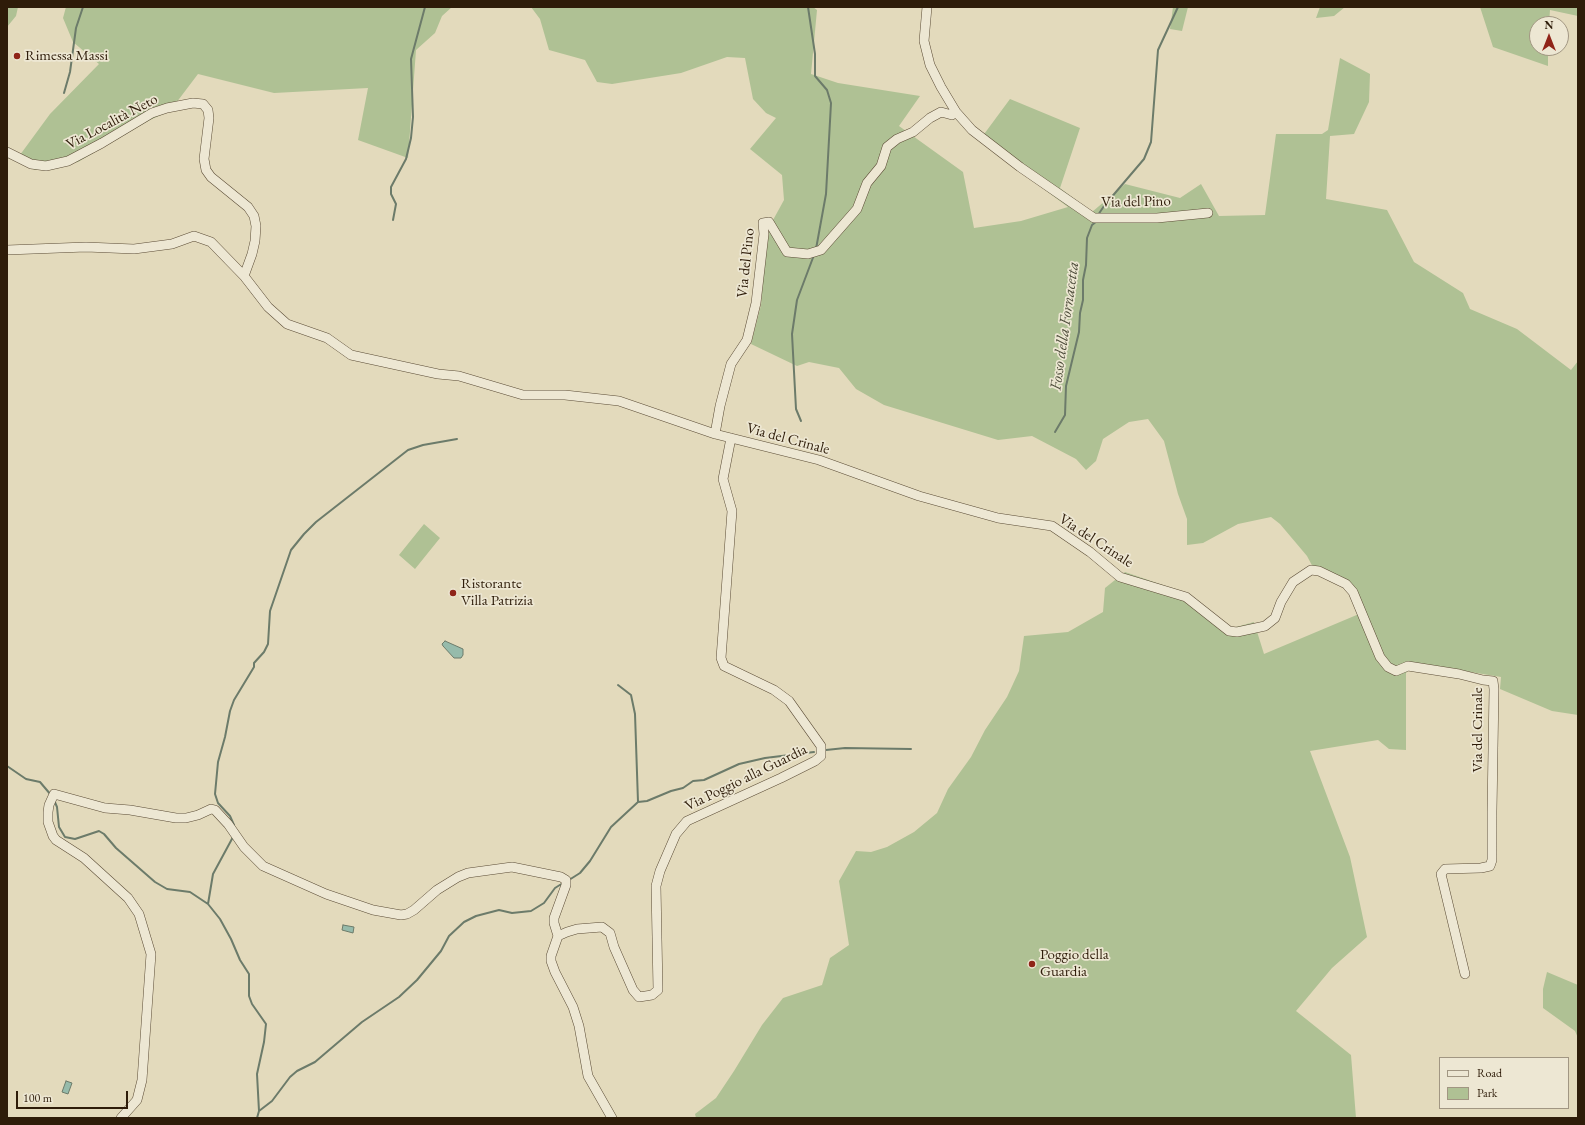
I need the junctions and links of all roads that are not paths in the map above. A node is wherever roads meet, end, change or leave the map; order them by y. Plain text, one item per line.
1 (928, 7) edge
2 (956, 112) junction
3 (7, 152) edge
4 (1208, 213) dead end
5 (7, 250) edge
6 (244, 276) junction
7 (715, 434) junction
8 (731, 438) junction
9 (558, 936) junction
10 (1465, 974) dead end
11 (121, 1118) edge
12 (612, 1118) edge

1 - 2 street, Via del Pino
2 - 4 street, Via del Pino
2 - 7 street, Via del Pino
3 - 6 street, Via Località Neto
5 - 6 street, Via del Crinale
6 - 7 street, Via del Crinale
7 - 8 street, Via del Crinale
8 - 9 street, Via Poggio alla Guardia
8 - 10 street, Via del Crinale
9 - 11 street
9 - 12 street

